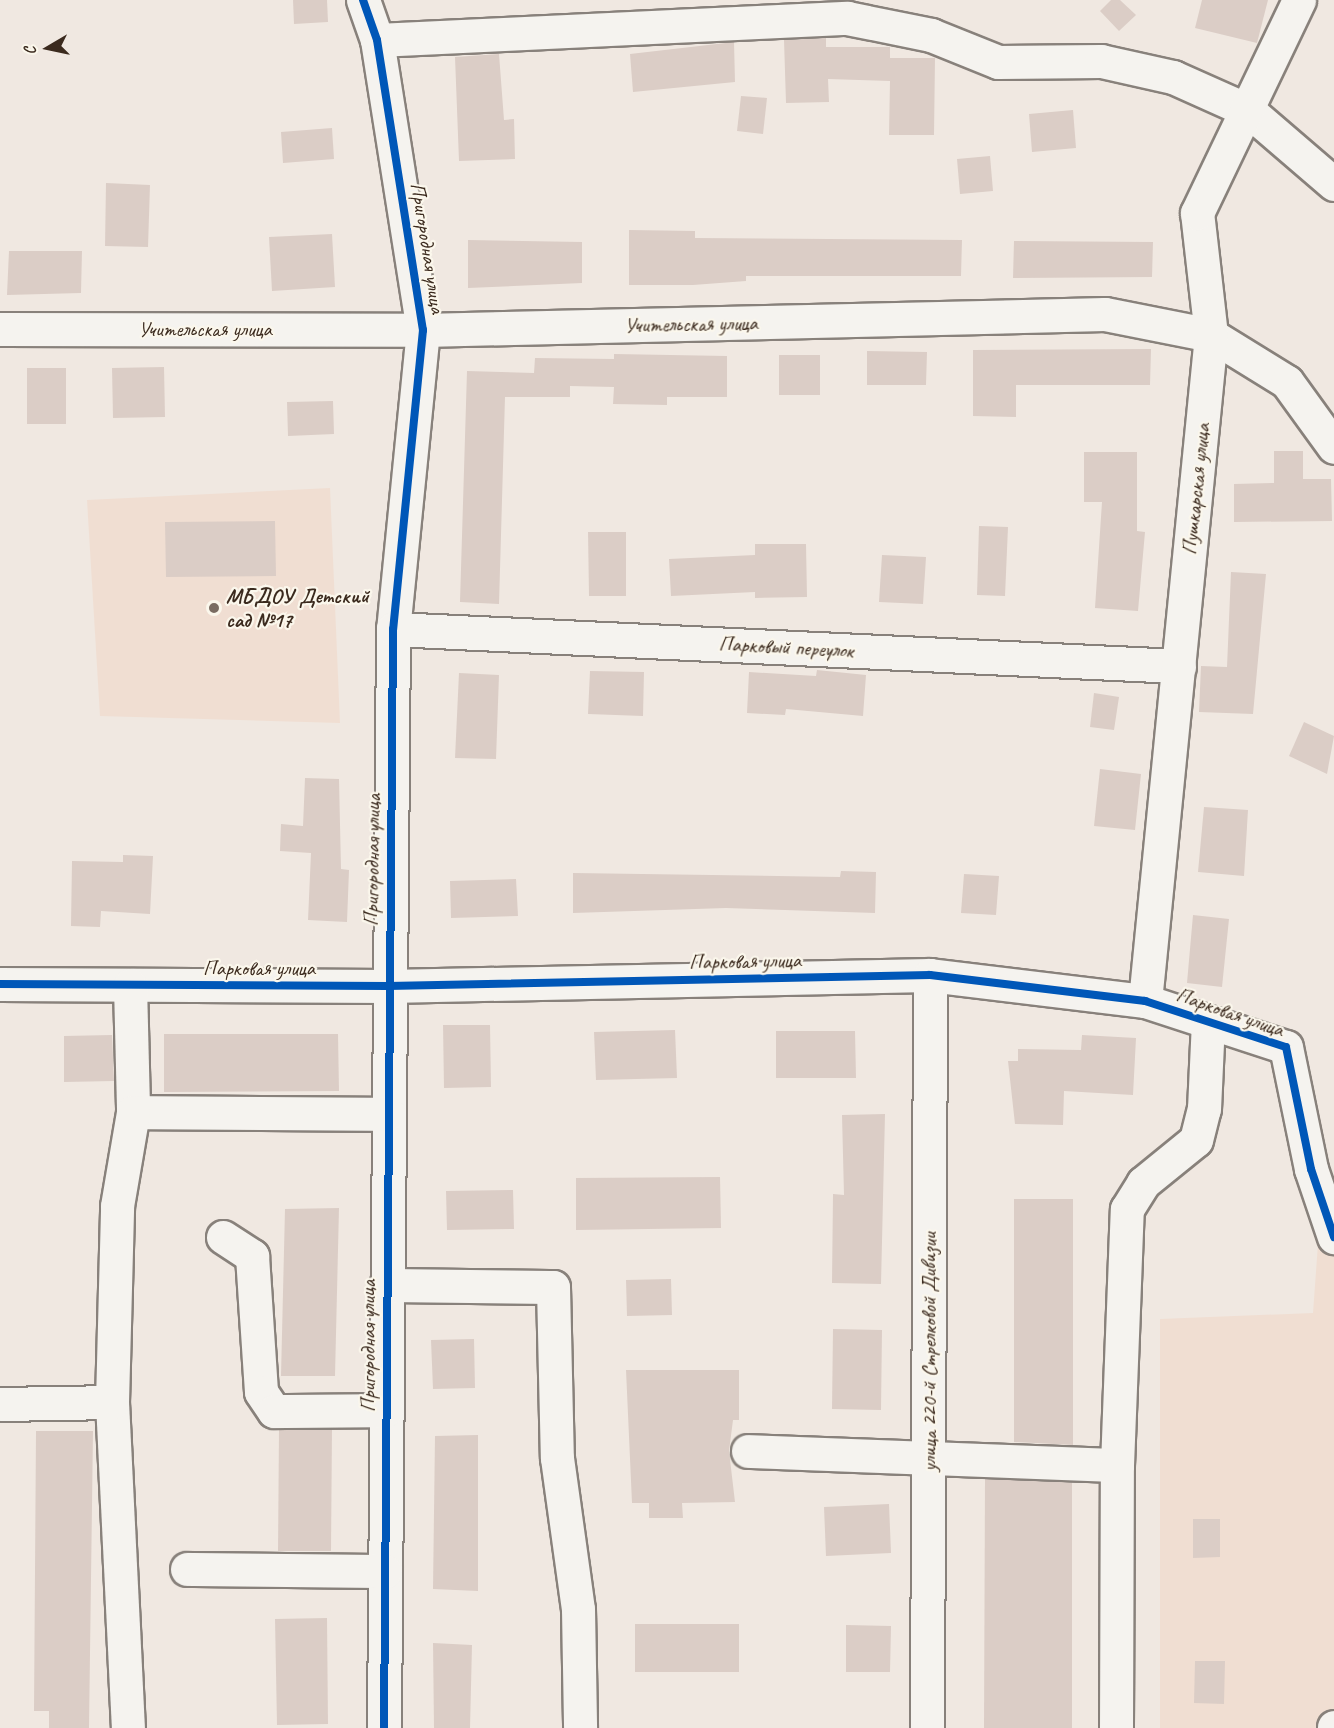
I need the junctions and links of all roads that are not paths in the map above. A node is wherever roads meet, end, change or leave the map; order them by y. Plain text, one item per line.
1 (363, 0) edge
2 (1299, 0) edge
3 (377, 40) junction
4 (1249, 111) junction
5 (1334, 184) edge
6 (0, 329) edge
7 (423, 330) junction
8 (1211, 335) junction
9 (1334, 447) edge
10 (393, 629) junction
11 (1179, 666) junction
12 (930, 975) junction
13 (0, 984) edge
14 (130, 986) junction
15 (388, 986) junction
16 (1145, 1001) junction
17 (1208, 1022) junction
18 (133, 1112) junction
19 (387, 1114) junction
20 (224, 1237) dead end
21 (1334, 1237) edge
22 (386, 1285) junction
23 (112, 1402) junction
24 (0, 1404) edge
25 (386, 1410) junction
26 (748, 1451) dead end
27 (928, 1456) junction
28 (1117, 1465) junction
29 (187, 1569) dead end
30 (385, 1571) junction
31 (128, 1728) edge
32 (384, 1728) edge
33 (580, 1728) edge
34 (927, 1728) edge
35 (1116, 1728) edge

1 - 3 street, Пригородная улица
2 - 4 street, Пушкарская улица
3 - 4 street
3 - 7 street, Пригородная улица
4 - 5 street
4 - 8 street, Пушкарская улица
6 - 7 street, Учительская улица
7 - 8 street, Учительская улица
7 - 10 street, Пригородная улица
8 - 9 street, Учительская улица
8 - 11 street, Пушкарская улица
10 - 11 street, Парковый переулок
10 - 15 street, Пригородная улица
11 - 16 street, Пушкарская улица
12 - 15 street, Парковая улица
12 - 16 street, Парковая улица
12 - 27 street, улица 220-й Стрелковой Дивизии
13 - 14 street, Парковая улица
14 - 15 street, Парковая улица
14 - 18 street
15 - 19 street, Пригородная улица
16 - 17 street, Парковая улица
17 - 21 street, Парковая улица
17 - 28 street
18 - 19 street
18 - 23 street
19 - 22 street, Пригородная улица
20 - 25 street
22 - 25 street, Пригородная улица
22 - 33 street
23 - 24 street
23 - 31 street
25 - 30 street, Пригородная улица
26 - 27 street
27 - 28 street
27 - 34 street, улица 220-й Стрелковой Дивизии
28 - 35 street
29 - 30 street
30 - 32 street, Пригородная улица

